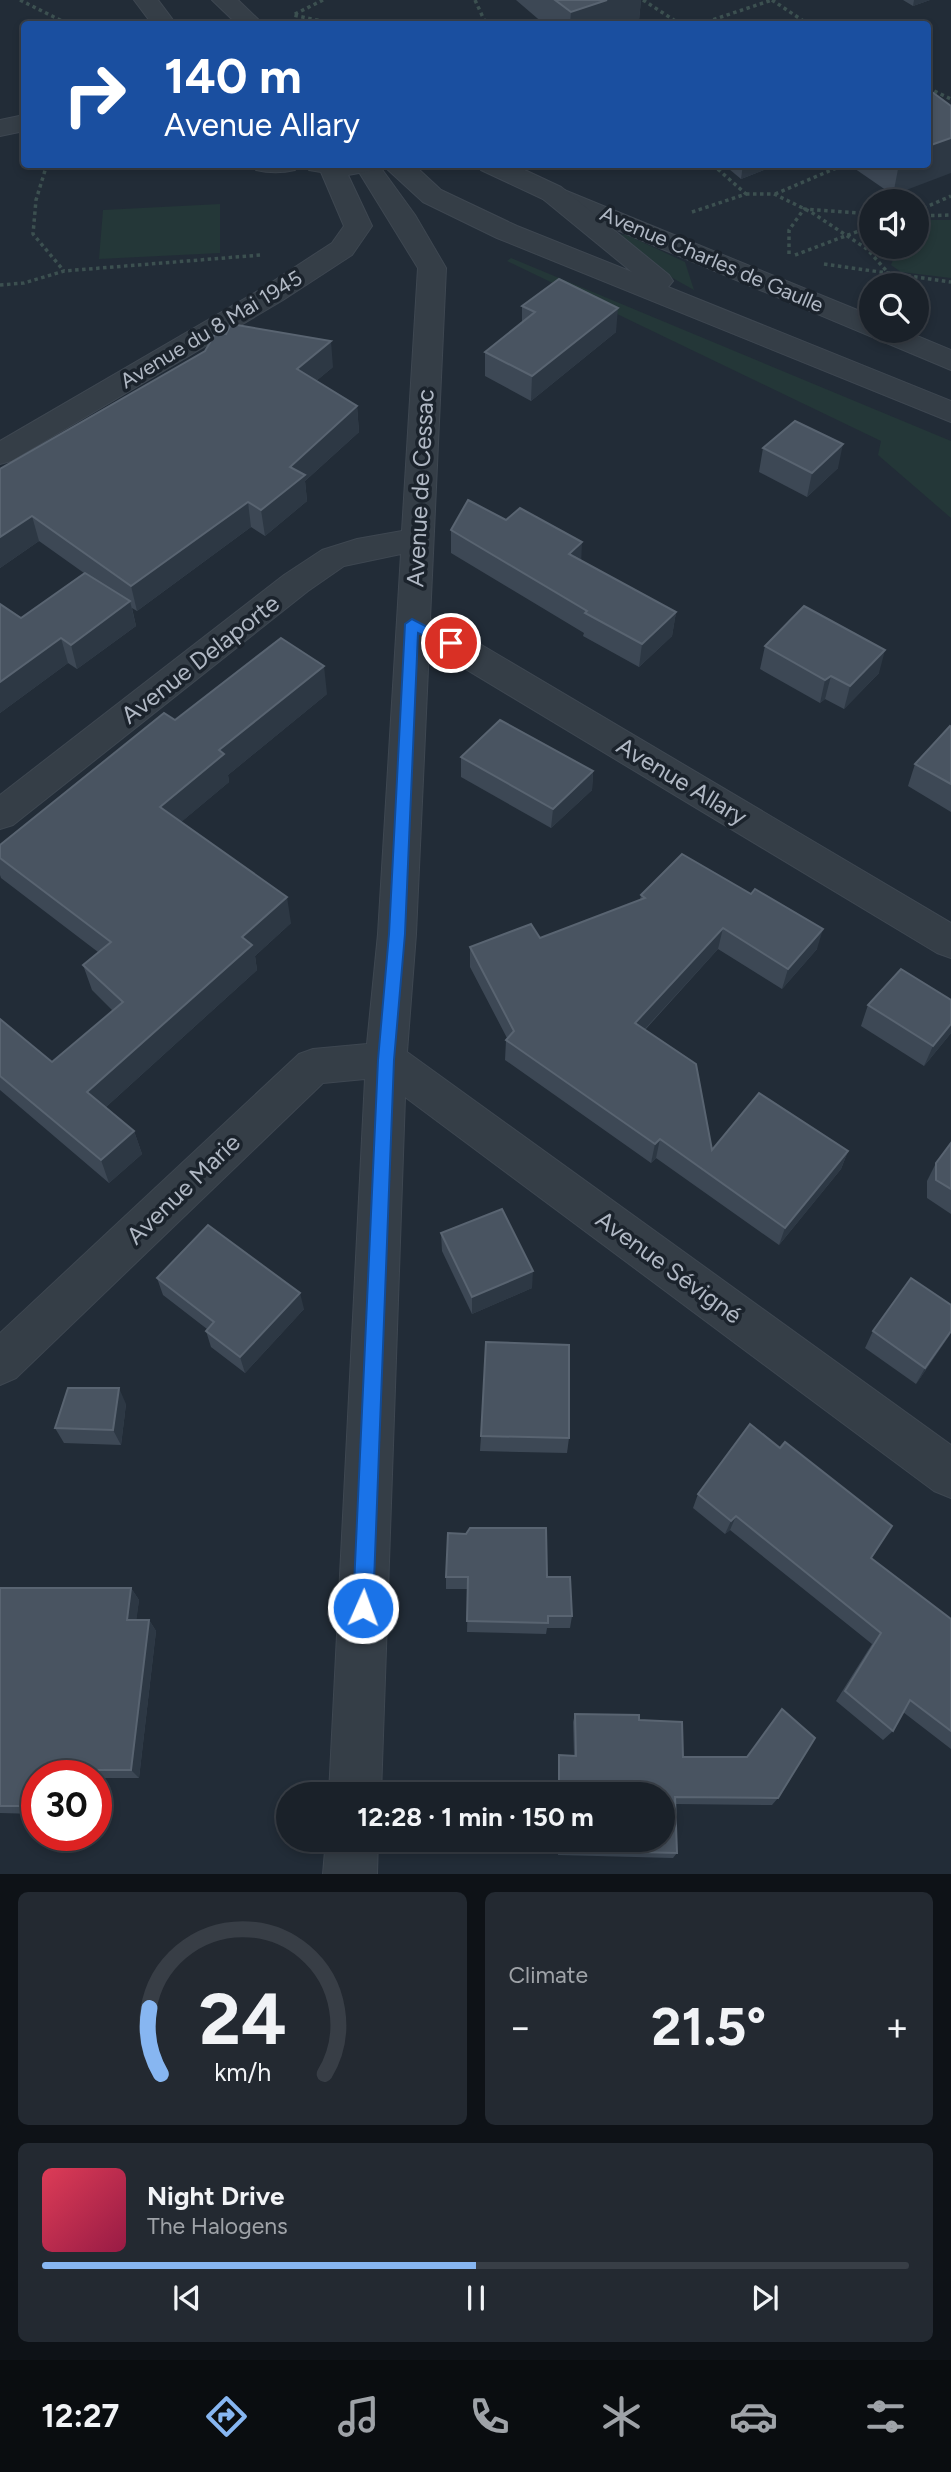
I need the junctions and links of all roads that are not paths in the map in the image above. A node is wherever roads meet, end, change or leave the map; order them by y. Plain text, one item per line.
1 (146, 0) edge
2 (224, 0) edge
3 (162, 21) edge
4 (248, 21) edge
5 (21, 124) edge
6 (0, 128) edge
7 (0, 147) edge
8 (21, 149) edge
9 (326, 168) edge
10 (373, 168) edge
11 (401, 168) edge
12 (499, 168) edge
13 (552, 193) junction
14 (694, 308) junction
15 (859, 322) edge
16 (910, 343) edge
17 (951, 360) edge
18 (951, 412) edge
19 (0, 454) edge
20 (417, 540) junction
21 (412, 624) junction
22 (0, 815) edge
23 (951, 942) edge
24 (386, 1060) junction
25 (0, 1363) edge
26 (951, 1474) edge
27 (356, 1782) edge
28 (351, 1852) edge
29 (350, 1874) edge

1 - 3 street
2 - 4 street
5 - 6 street
7 - 8 street
9 - 19 street, Avenue du 8 Mai 1945
10 - 20 street, Avenue de Cessac
11 - 14 street, Avenue Charles de Gaulle
12 - 13 street, Avenue Charles de Gaulle
13 - 14 street, Avenue Charles de Gaulle
13 - 15 street, Avenue Charles de Gaulle
14 - 18 street, Avenue Charles de Gaulle
16 - 17 street
20 - 21 street, Avenue de Cessac
20 - 22 street, Avenue Delaporte
21 - 23 street, Avenue Allary
21 - 24 street, Avenue de Cessac
24 - 25 street, Avenue Marie
24 - 26 street, Avenue Sévigné
24 - 27 street, Avenue de Cessac
28 - 29 street

